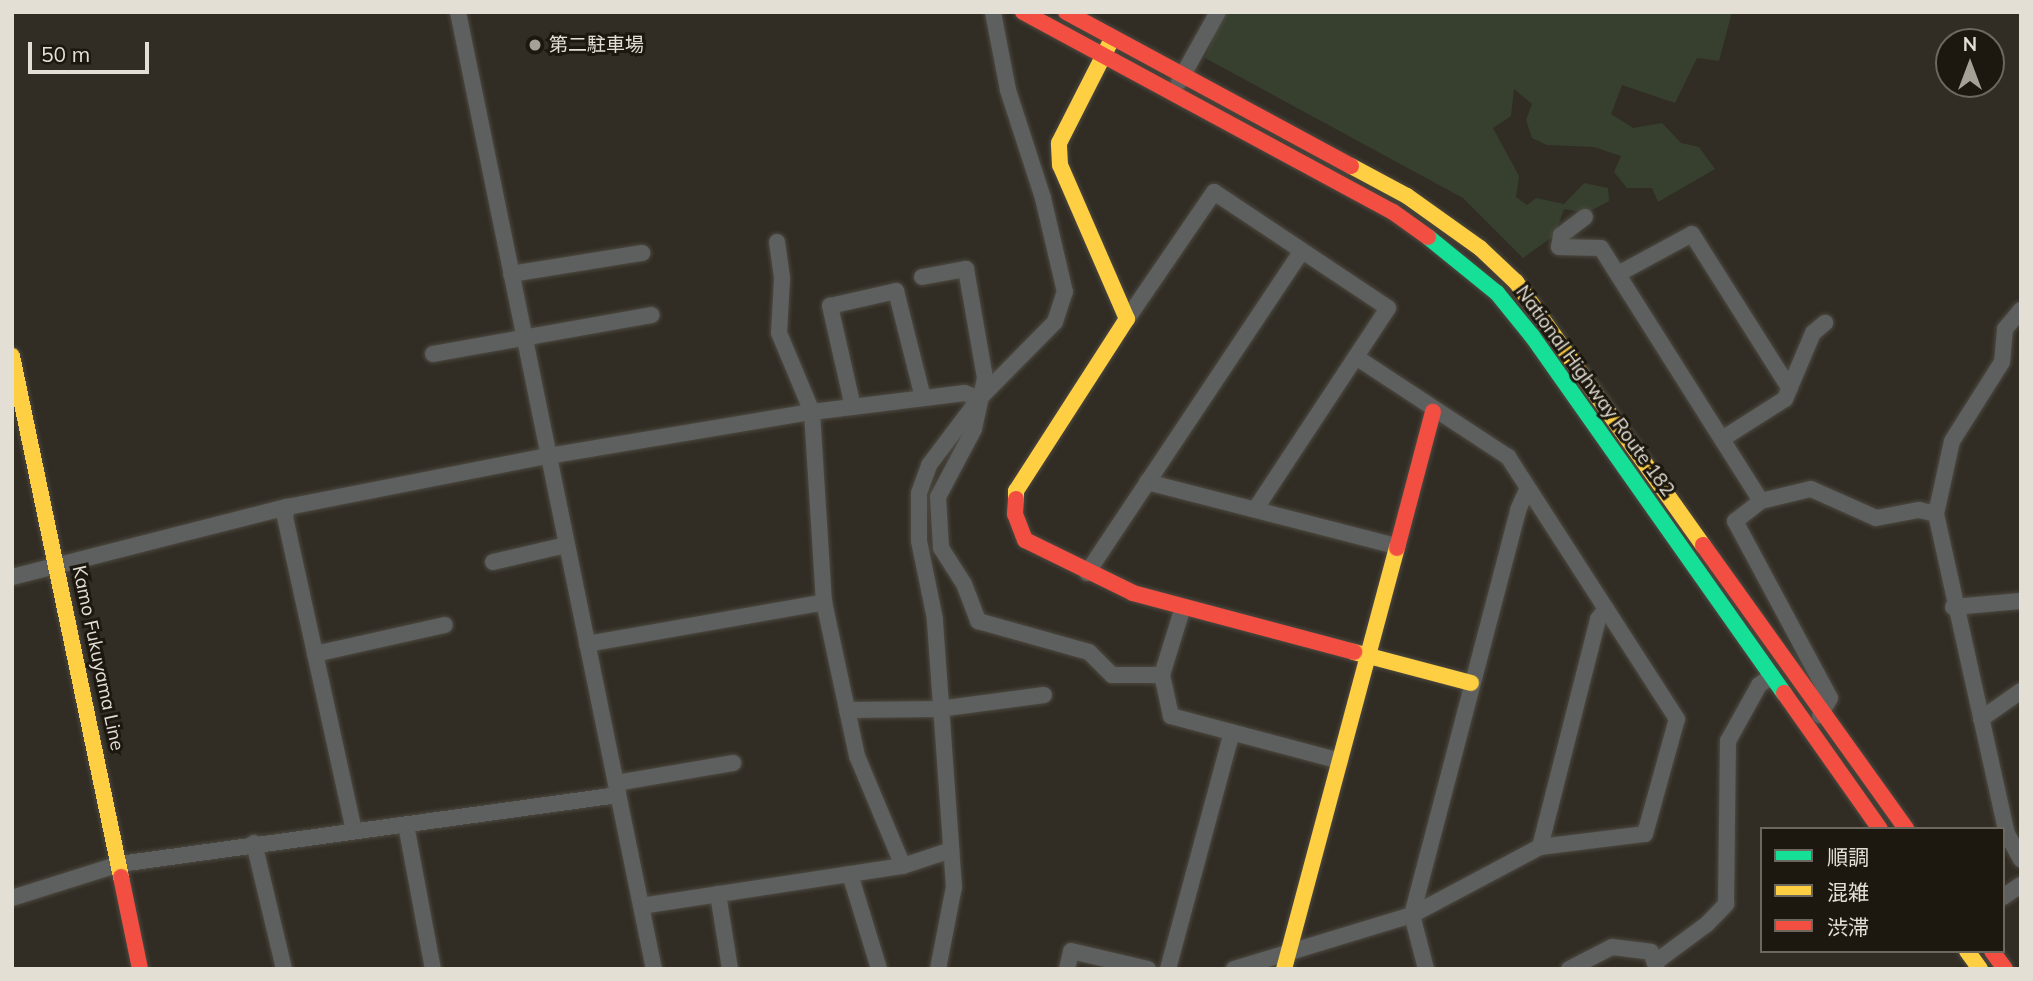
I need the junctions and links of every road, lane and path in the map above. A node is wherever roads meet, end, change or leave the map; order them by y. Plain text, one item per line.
1 (458, 12) edge
2 (993, 12) edge
3 (1023, 12) edge
4 (1066, 12) edge
5 (1218, 12) edge
6 (1113, 37) junction
7 (1105, 56) junction
8 (1183, 74) junction
9 (1172, 93) junction
10 (1585, 217) dead end
11 (777, 242) dead end
12 (1302, 251) junction
13 (642, 253) dead end
14 (511, 274) junction
15 (1618, 274) junction
16 (922, 277) dead end
17 (2021, 310) edge
18 (652, 315) dead end
19 (1127, 319) junction
20 (1825, 323) dead end
21 (524, 337) junction
22 (433, 354) dead end
23 (12, 356) edge
24 (1356, 357) junction
25 (1790, 389) junction
26 (923, 398) junction
27 (979, 398) junction
28 (853, 407) junction
29 (812, 412) junction
30 (1433, 412) junction
31 (1721, 439) junction
32 (548, 456) junction
33 (1147, 482) junction
34 (1528, 488) junction
35 (1761, 501) junction
36 (287, 507) junction
37 (1257, 507) junction
38 (1936, 514) junction
39 (566, 545) junction
40 (1397, 547) junction
41 (494, 562) dead end
42 (58, 568) junction
43 (1087, 573) junction
44 (12, 577) edge
45 (2021, 601) edge
46 (824, 602) junction
47 (1183, 607) junction
48 (1953, 607) junction
49 (1606, 609) junction
50 (445, 625) dead end
51 (587, 644) junction
52 (316, 654) junction
53 (1368, 656) junction
54 (1161, 675) junction
55 (1772, 676) junction
56 (1471, 683) junction
57 (2021, 691) edge
58 (1044, 695) dead end
59 (939, 709) junction
60 (847, 710) junction
61 (1823, 713) junction
62 (1981, 719) junction
63 (1807, 724) junction
64 (1232, 732) junction
65 (1340, 761) junction
66 (733, 763) dead end
67 (617, 789) junction
68 (405, 825) junction
69 (1880, 827) edge
70 (1905, 827) edge
71 (354, 831) junction
72 (254, 843) junction
73 (1540, 847) junction
74 (951, 849) junction
75 (2021, 859) edge
76 (120, 864) junction
77 (903, 866) junction
78 (850, 874) junction
79 (2021, 885) edge
80 (718, 894) junction
81 (2005, 896) edge
82 (12, 898) edge
83 (641, 906) junction
84 (1412, 915) junction
85 (1288, 953) junction
86 (1968, 953) edge
87 (1993, 953) edge
88 (1657, 965) edge
89 (141, 969) edge
90 (284, 969) edge
91 (433, 969) edge
92 (654, 969) edge
93 (730, 969) edge
94 (879, 969) edge
95 (938, 969) edge
96 (1067, 969) edge
97 (1148, 969) edge
98 (1168, 969) edge
99 (1234, 969) edge
100 (1284, 969) edge
101 (1426, 969) edge
102 (1569, 969) edge
103 (1980, 969) edge
104 (2005, 969) edge

1 - 14 street
2 - 27 street
3 - 7 main road, National Highway Route 182
4 - 6 main road, National Highway Route 182
5 - 8 street
6 - 7 main road
6 - 8 main road, National Highway Route 182
7 - 9 main road, National Highway Route 182
7 - 19 main road
8 - 9 street
8 - 61 main road, National Highway Route 182
9 - 55 main road, National Highway Route 182
10 - 15 street
11 - 29 street
12 - 19 street
12 - 24 street
12 - 33 street
13 - 14 street
14 - 21 street
15 - 25 street
15 - 31 street
16 - 27 street
17 - 38 street
18 - 21 street
19 - 43 main road
20 - 25 street
21 - 22 street
21 - 32 street
23 - 42 main road, Kamo Fukuyama Line
24 - 30 street
24 - 37 street
25 - 31 street
26 - 27 street
26 - 28 street
26 - 28 street
27 - 54 street
27 - 59 street
28 - 29 street
29 - 32 street
29 - 46 street
30 - 34 street
30 - 40 main road
31 - 35 street
32 - 36 street
32 - 39 street
33 - 37 street
33 - 43 street
34 - 49 street
34 - 56 street
35 - 38 street
35 - 61 street
36 - 42 street
36 - 52 street
37 - 40 street
38 - 48 street
39 - 41 street
39 - 51 street
40 - 53 main road
42 - 44 street
42 - 76 main road, Kamo Fukuyama Line
43 - 47 main road
45 - 48 street
46 - 51 street
46 - 60 street
47 - 53 main road
47 - 54 street
48 - 62 street
49 - 73 street
49 - 73 street
50 - 52 street
51 - 67 street
52 - 71 street
53 - 56 main road
53 - 65 main road
54 - 64 street
55 - 63 main road, National Highway Route 182
55 - 88 street
56 - 84 street
57 - 62 street
58 - 59 street
59 - 60 street
59 - 74 street
60 - 77 street
61 - 63 street
61 - 70 main road, National Highway Route 182
62 - 75 street
63 - 69 main road, National Highway Route 182
64 - 65 street
64 - 98 street
65 - 85 main road
66 - 67 street
67 - 68 street
67 - 83 street
68 - 71 street
68 - 91 street
71 - 72 street
72 - 76 street
72 - 90 street
73 - 84 street
74 - 77 street
74 - 95 street
76 - 82 street
76 - 89 main road, Kamo Fukuyama Line
77 - 78 street
78 - 80 street
78 - 94 street
79 - 81 street
80 - 83 street
80 - 93 street
83 - 92 street
84 - 85 street
84 - 101 street
85 - 99 street
85 - 100 main road
86 - 103 main road
87 - 104 main road
88 - 102 street
96 - 97 street

